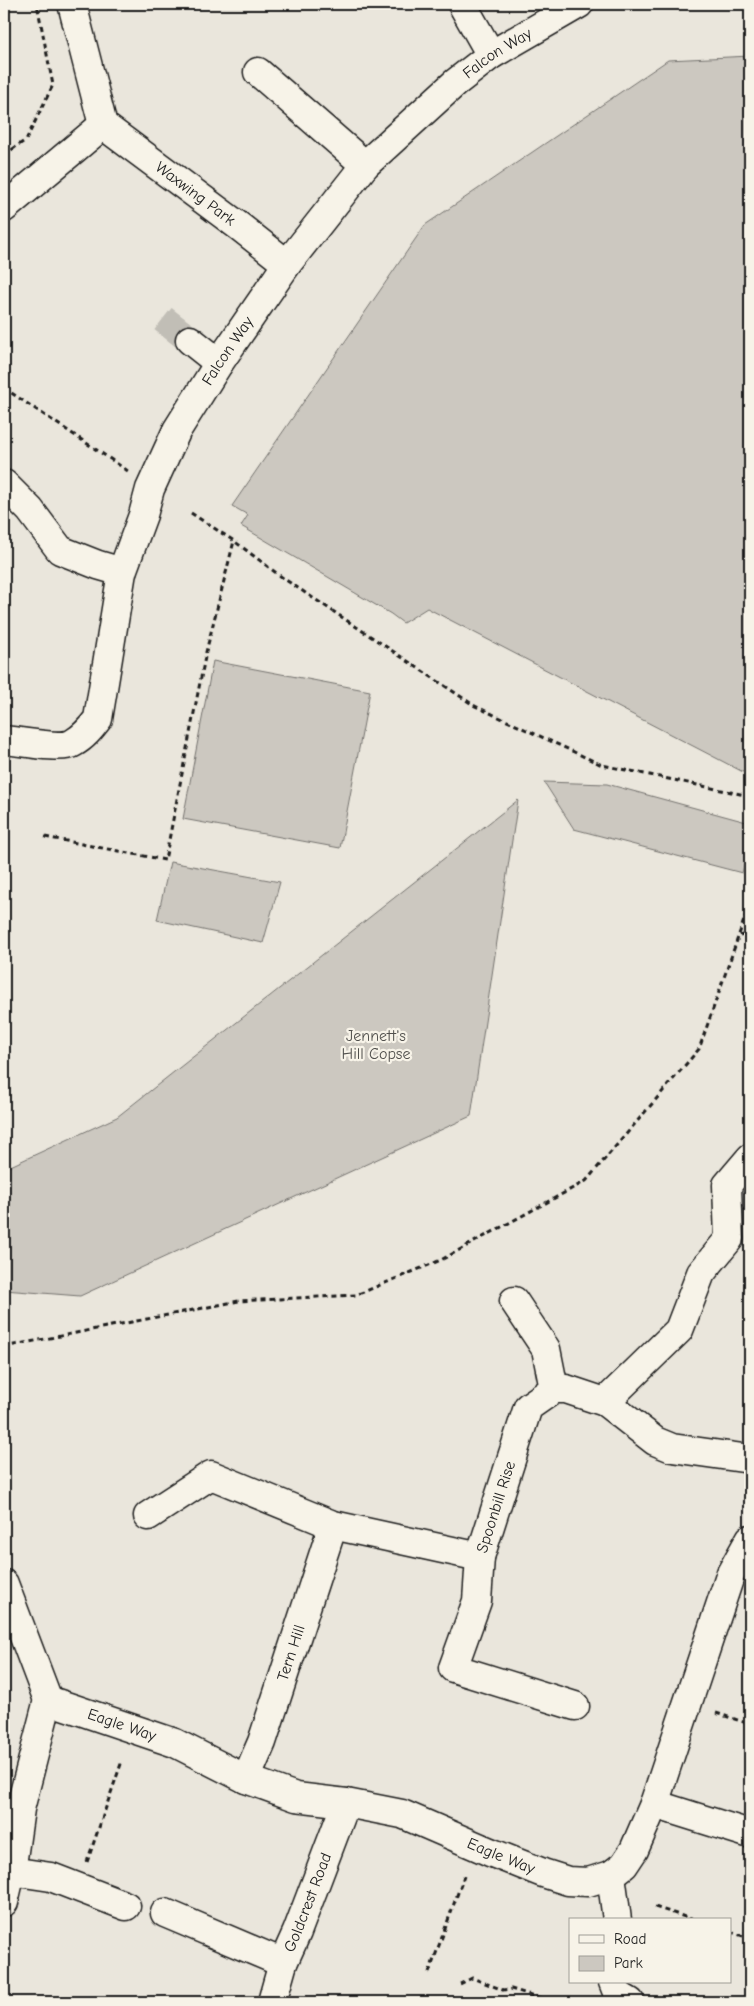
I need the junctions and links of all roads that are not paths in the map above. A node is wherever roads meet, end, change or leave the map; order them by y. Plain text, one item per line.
1 (72, 4) edge
2 (462, 4) edge
3 (579, 4) edge
4 (491, 54) junction
5 (258, 72) dead end
6 (103, 125) junction
7 (365, 165) junction
8 (4, 208) edge
9 (287, 264) junction
10 (190, 340) tunnel mouth
11 (219, 363) junction
12 (4, 484) edge
13 (122, 572) junction
14 (4, 740) edge
15 (750, 1158) edge
16 (514, 1301) dead end
17 (554, 1388) junction
18 (605, 1402) junction
19 (750, 1459) edge
20 (148, 1516) dead end
21 (332, 1525) junction
22 (749, 1546) edge
23 (480, 1557) junction
24 (4, 1584) edge
25 (14, 1637) edge
26 (48, 1700) junction
27 (575, 1706) dead end
28 (246, 1779) junction
29 (346, 1803) junction
30 (654, 1804) junction
31 (750, 1834) edge
32 (7, 1871) edge
33 (611, 1875) junction
34 (4, 1902) edge
35 (126, 1906) dead end
36 (165, 1913) dead end
37 (617, 1918) edge
38 (283, 1963) junction
39 (614, 1984) edge
40 (272, 2002) edge
41 (630, 2002) edge

1 - 6 street
2 - 4 street
3 - 4 street, Falcon Way
4 - 7 street, Falcon Way
5 - 7 street
6 - 8 street
6 - 9 street, Waxwing Park
7 - 9 street, Falcon Way
9 - 11 street, Falcon Way
10 - 11 street
11 - 13 street, Falcon Way
12 - 13 street
13 - 14 street, Falcon Way
15 - 18 street
16 - 17 street
17 - 18 street
17 - 23 street, Spoonbill Rise
18 - 19 street
20 - 21 street, Spoonbill Rise
21 - 23 street, Spoonbill Rise
21 - 28 street, Tern Hill
22 - 30 street, Eagle Way
23 - 27 street
24 - 25 street
25 - 26 street
26 - 28 street, Eagle Way
26 - 32 street
28 - 29 street, Eagle Way
29 - 33 street, Eagle Way
29 - 38 street, Goldcrest Road
30 - 31 street
30 - 33 street, Eagle Way
32 - 34 street
32 - 35 street
33 - 37 street
36 - 38 street
38 - 40 street, Goldcrest Road
39 - 41 street

